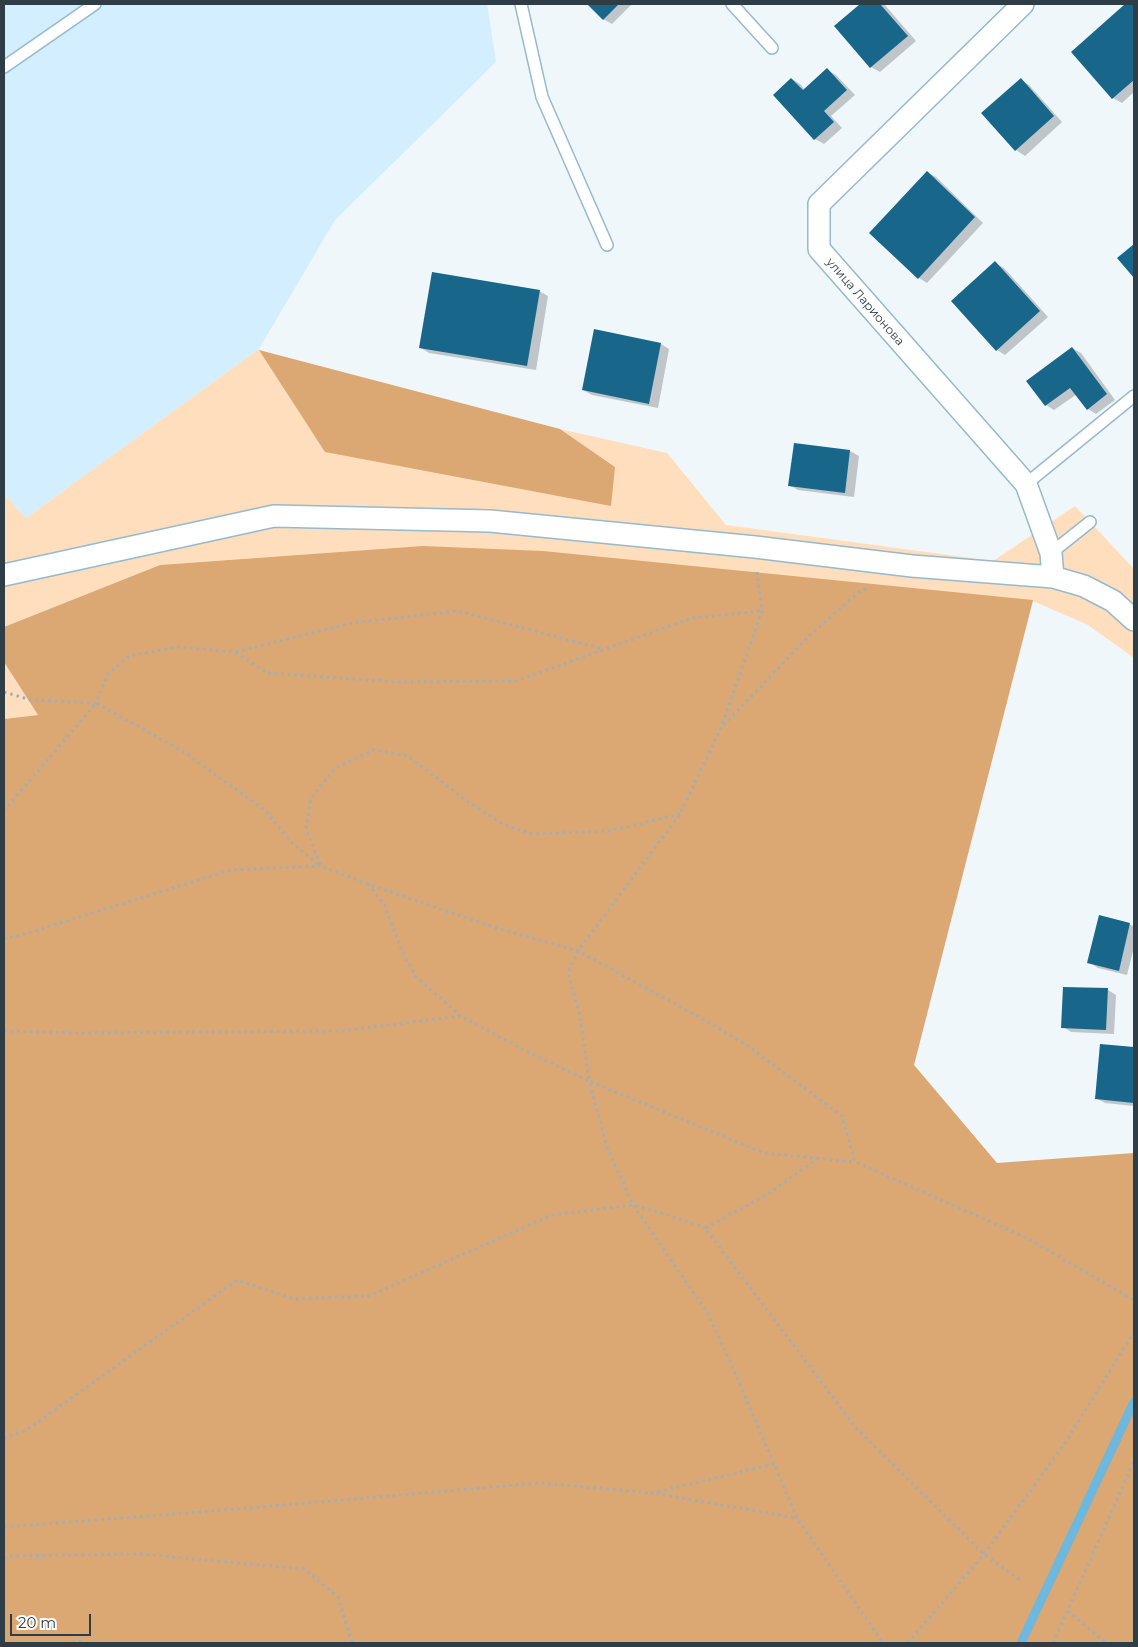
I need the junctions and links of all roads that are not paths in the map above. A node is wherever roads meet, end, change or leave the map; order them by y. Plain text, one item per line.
1 (95, 4) edge
2 (521, 4) edge
3 (732, 4) edge
4 (1023, 4) edge
5 (772, 48) dead end
6 (4, 67) edge
7 (607, 245) dead end
8 (1134, 396) edge
9 (1026, 484) junction
10 (1090, 522) dead end
11 (1051, 553) junction
12 (4, 575) edge
13 (1053, 577) junction
14 (1134, 620) edge

1 - 6 lane
2 - 7 lane
3 - 5 lane
4 - 9 street, улица Ларионова
8 - 9 lane
9 - 11 street, улица Ларионова
10 - 11 lane
11 - 13 street, улица Ларионова
12 - 13 street
13 - 14 street

